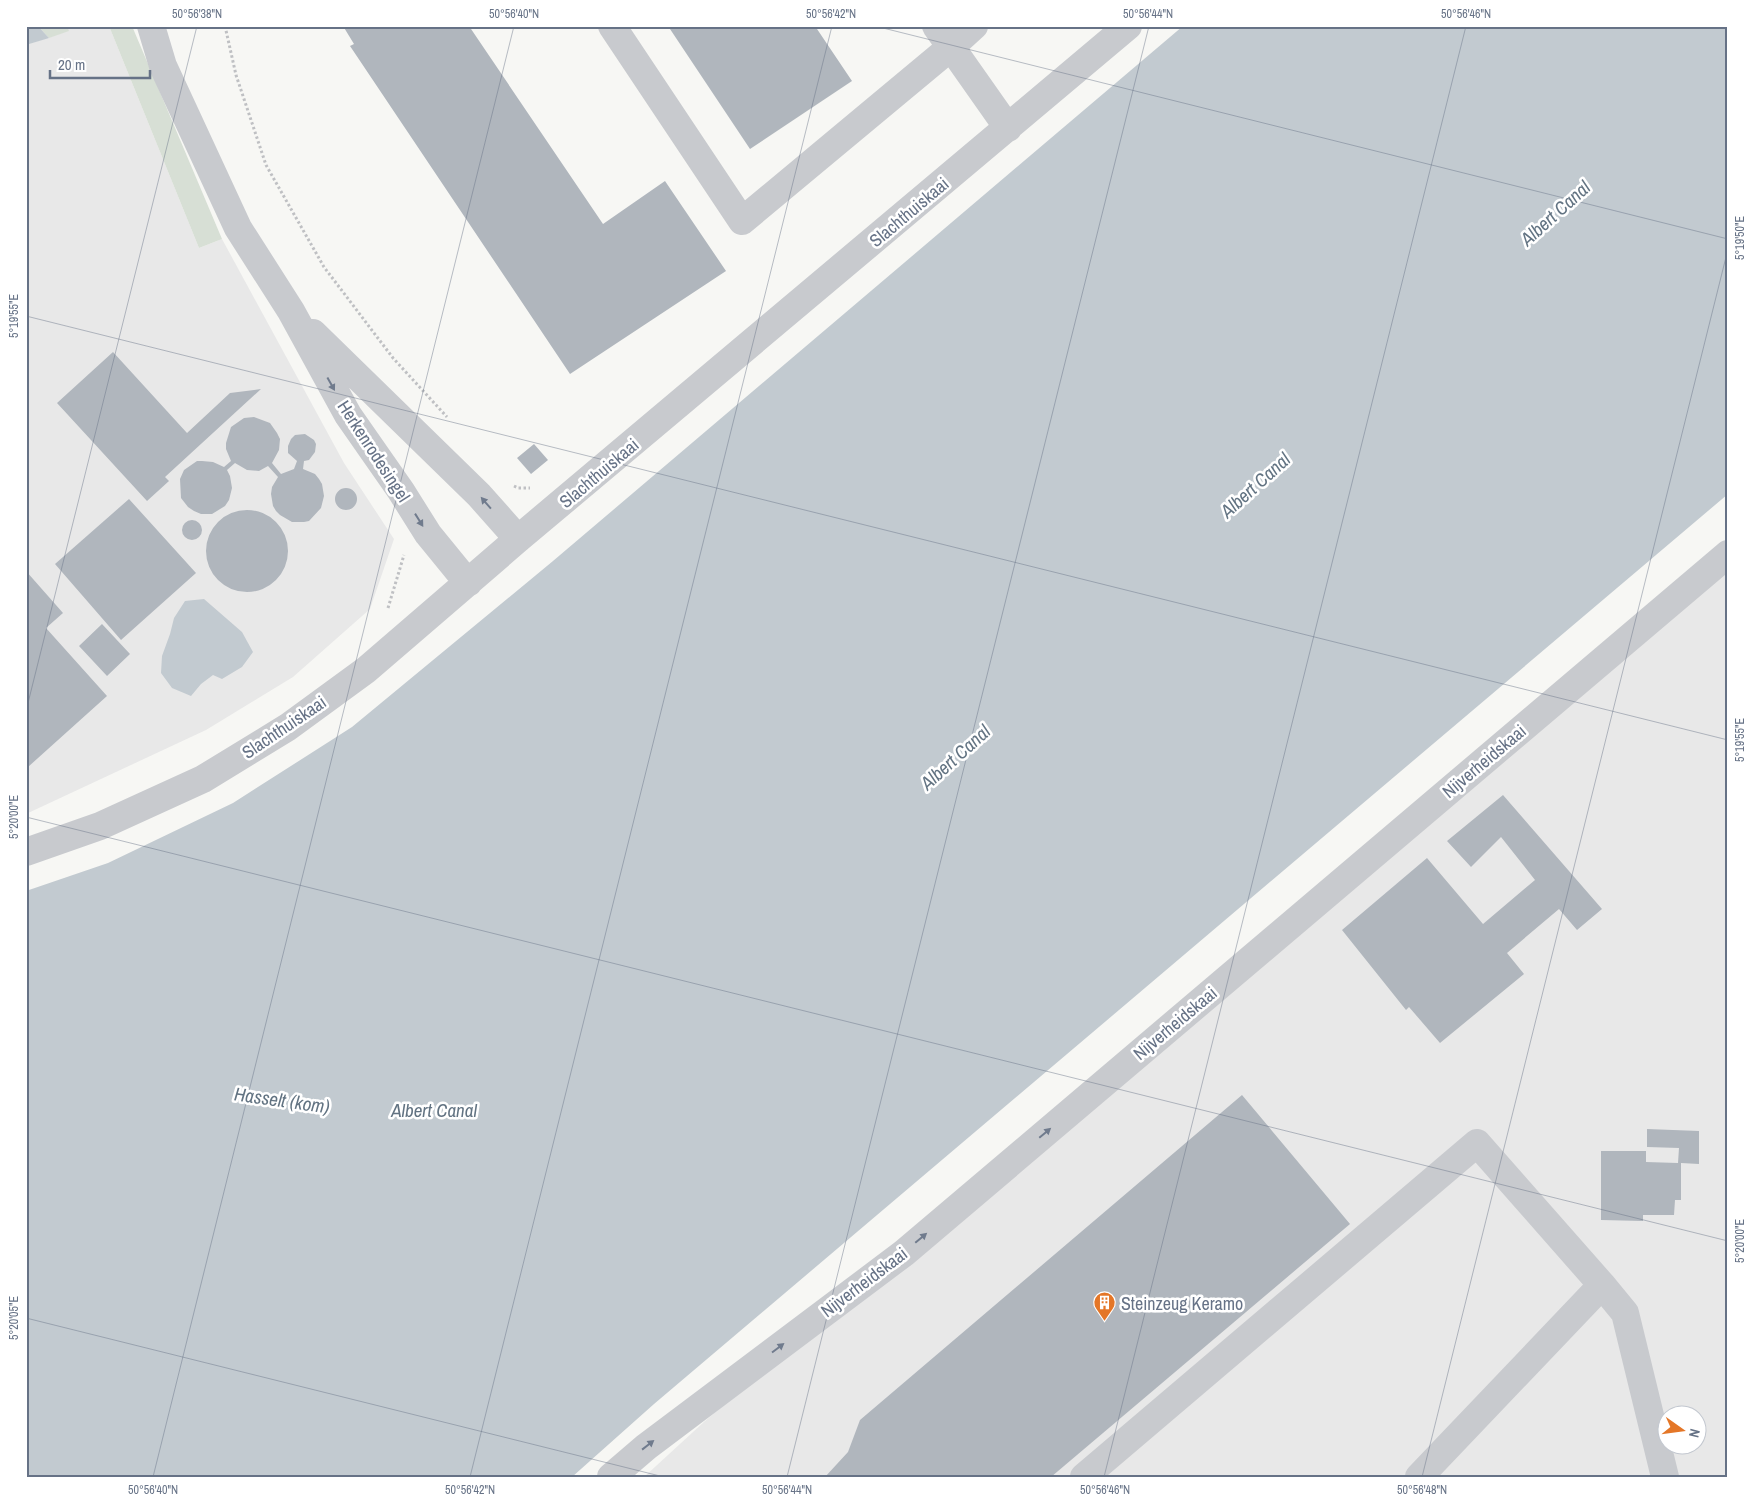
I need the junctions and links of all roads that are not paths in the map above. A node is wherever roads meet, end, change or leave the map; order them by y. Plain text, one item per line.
1 (151, 26) edge
2 (612, 26) edge
3 (974, 26) edge
4 (1114, 31) edge
5 (944, 36) edge
6 (1008, 128) junction
7 (291, 311) junction
8 (518, 539) junction
9 (1728, 554) edge
10 (468, 584) junction
11 (26, 852) edge
12 (1602, 1285) junction
13 (611, 1477) edge
14 (1084, 1477) edge
15 (1420, 1477) edge
16 (1665, 1477) edge

1 - 7 street, Herkenrodesingel
2 - 5 street
3 - 5 street
4 - 6 street, Slachthuiskaai
5 - 6 street
6 - 8 street, Slachthuiskaai
8 -> 7 street, Herkenrodesingel
7 -> 10 street, Herkenrodesingel
8 - 10 street, Slachthuiskaai
13 -> 9 street, Nijverheidskaai
10 - 11 street, Slachthuiskaai
12 - 14 street
12 - 15 street
12 - 16 street

